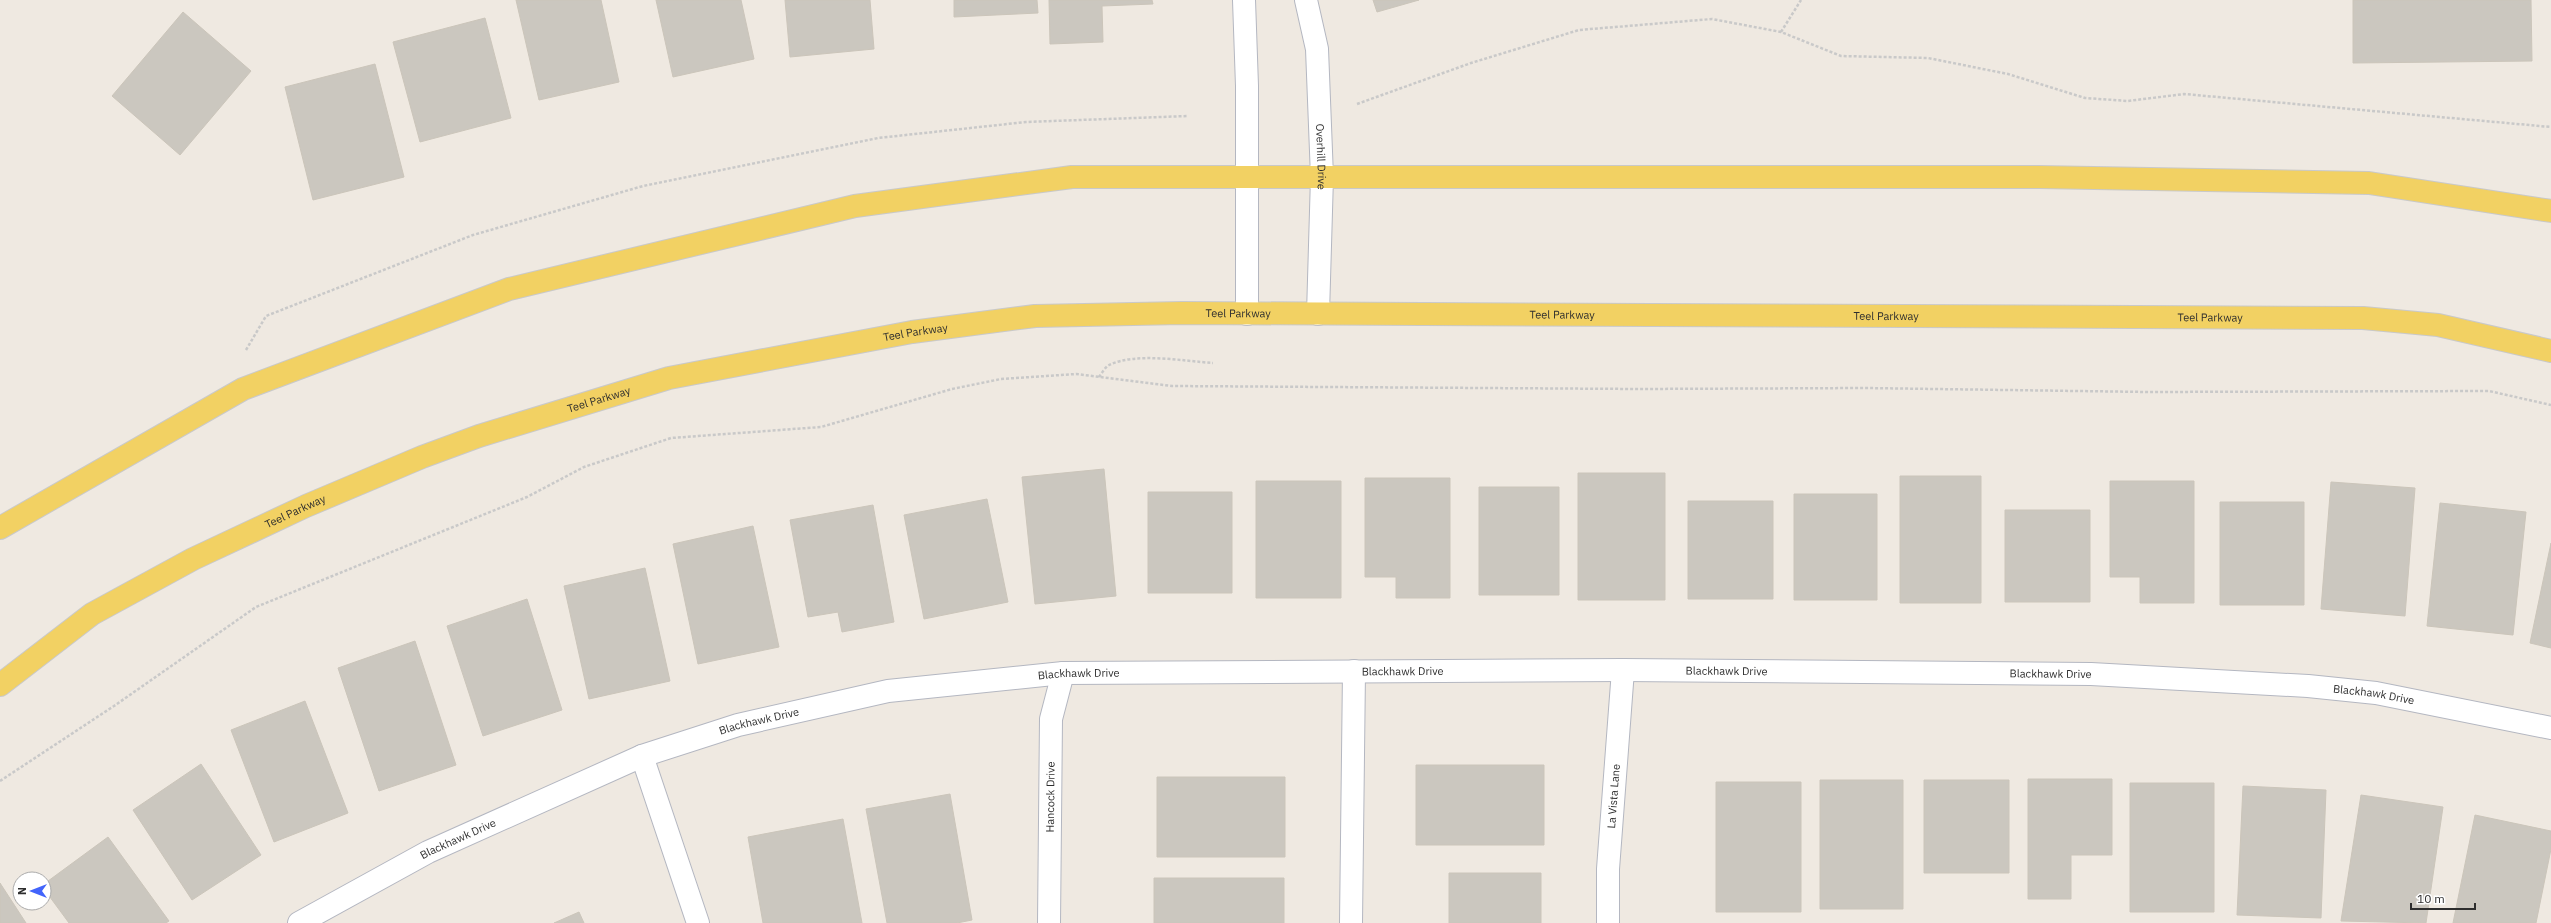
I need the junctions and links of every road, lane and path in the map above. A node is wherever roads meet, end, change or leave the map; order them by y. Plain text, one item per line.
1 (1244, 0) edge
2 (1306, 0) edge
3 (1801, 0) edge
4 (1781, 32) junction
5 (1357, 104) dead end
6 (1188, 116) dead end
7 (2551, 127) edge
8 (1248, 177) junction
9 (1322, 177) junction
10 (2551, 211) edge
11 (1248, 314) junction
12 (1318, 314) junction
13 (266, 316) dead end
14 (2551, 351) edge
15 (1213, 362) dead end
16 (1099, 377) junction
17 (2551, 404) edge
18 (0, 528) edge
19 (1622, 670) junction
20 (1354, 671) junction
21 (1063, 673) junction
22 (0, 686) edge
23 (2551, 728) edge
24 (642, 756) junction
25 (0, 781) edge
26 (302, 922) edge
27 (698, 923) edge
28 (1049, 923) edge
29 (1351, 923) edge
30 (1608, 923) edge

1 - 8 street
2 - 9 street, Overhill Drive
3 - 4 path
4 - 5 path
4 - 7 path
6 - 13 path
8 - 9 main road
8 - 11 street
8 - 18 main road
9 - 10 main road
9 - 12 street, Overhill Drive
11 - 12 main road, Teel Parkway
11 - 22 main road, Teel Parkway
12 - 14 main road, Teel Parkway
15 - 16 path
16 - 17 path
16 - 25 path
19 - 20 street, Blackhawk Drive
19 - 23 street, Blackhawk Drive
19 - 30 street, La Vista Lane
20 - 21 street, Blackhawk Drive
20 - 29 street
21 - 24 street, Blackhawk Drive
21 - 28 street, Hancock Drive
24 - 26 street, Blackhawk Drive
24 - 27 street

